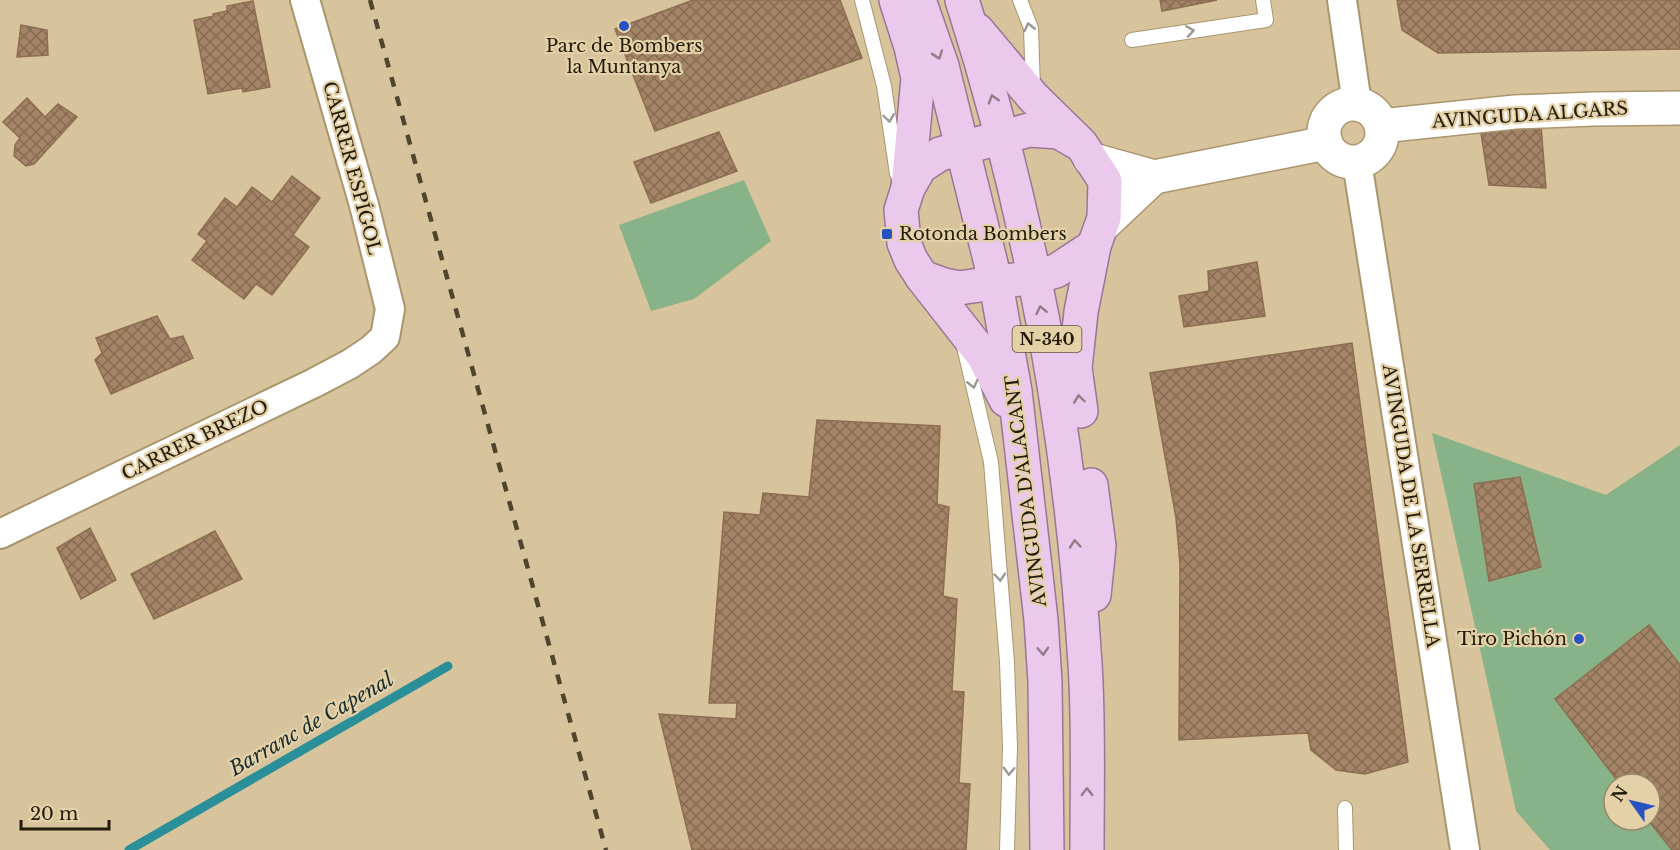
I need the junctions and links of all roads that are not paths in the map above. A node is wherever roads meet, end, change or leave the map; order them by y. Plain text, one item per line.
1 (305, 0) edge
2 (862, 0) edge
3 (896, 0) edge
4 (919, 0) edge
5 (1020, 0) edge
6 (1263, 0) edge
7 (1342, 0) edge
8 (965, 10) edge
9 (1132, 40) dead end
10 (1033, 98) junction
11 (1357, 104) junction
12 (1680, 108) edge
13 (1381, 126) junction
14 (1003, 138) junction
15 (1326, 143) junction
16 (962, 148) junction
17 (1085, 152) junction
18 (1357, 162) junction
19 (1154, 177) junction
20 (905, 199) junction
21 (1097, 236) junction
22 (922, 277) junction
23 (1034, 277) junction
24 (996, 284) junction
25 (960, 327) junction
26 (385, 337) joint
27 (1019, 426) junction
28 (0, 534) edge
29 (1086, 665) junction
30 (1345, 808) dead end
31 (1007, 850) edge
32 (1047, 850) edge
33 (1088, 850) edge
34 (1346, 850) edge
35 (1465, 850) edge

1 - 26 street, CARRER ESPÍGOL
2 -> 20 lane
3 - 20 main road
4 -> 16 main road, AVINGUDA D'ALACANT / N-340
10 -> 5 lane
9 -> 6 lane
7 - 11 street
8 - 10 main road
14 -> 8 main road, N-340
10 - 17 main road
11 - 13 street
11 - 15 street
12 - 13 street, AVINGUDA ALGARS
13 - 18 street
14 - 16 main road
14 - 17 main road
14 - 23 main road, N-340
15 - 18 street
15 - 19 street
16 - 20 main road
16 - 24 main road, AVINGUDA D'ALACANT / N-340
17 - 19 street
17 - 21 main road
18 - 35 street, AVINGUDA DE LA SERRELLA
19 - 21 street
20 - 22 main road
21 - 23 main road
29 -> 21 main road
22 - 24 main road
22 - 25 main road
23 - 24 main road
29 -> 23 main road, N-340
24 - 27 main road, AVINGUDA D'ALACANT / N-340
25 - 27 main road
25 -> 31 lane
26 - 28 street, CARRER BREZO
27 -> 32 main road, AVINGUDA D'ALACANT / N-340
33 -> 29 main road, N-340
30 - 34 lane

